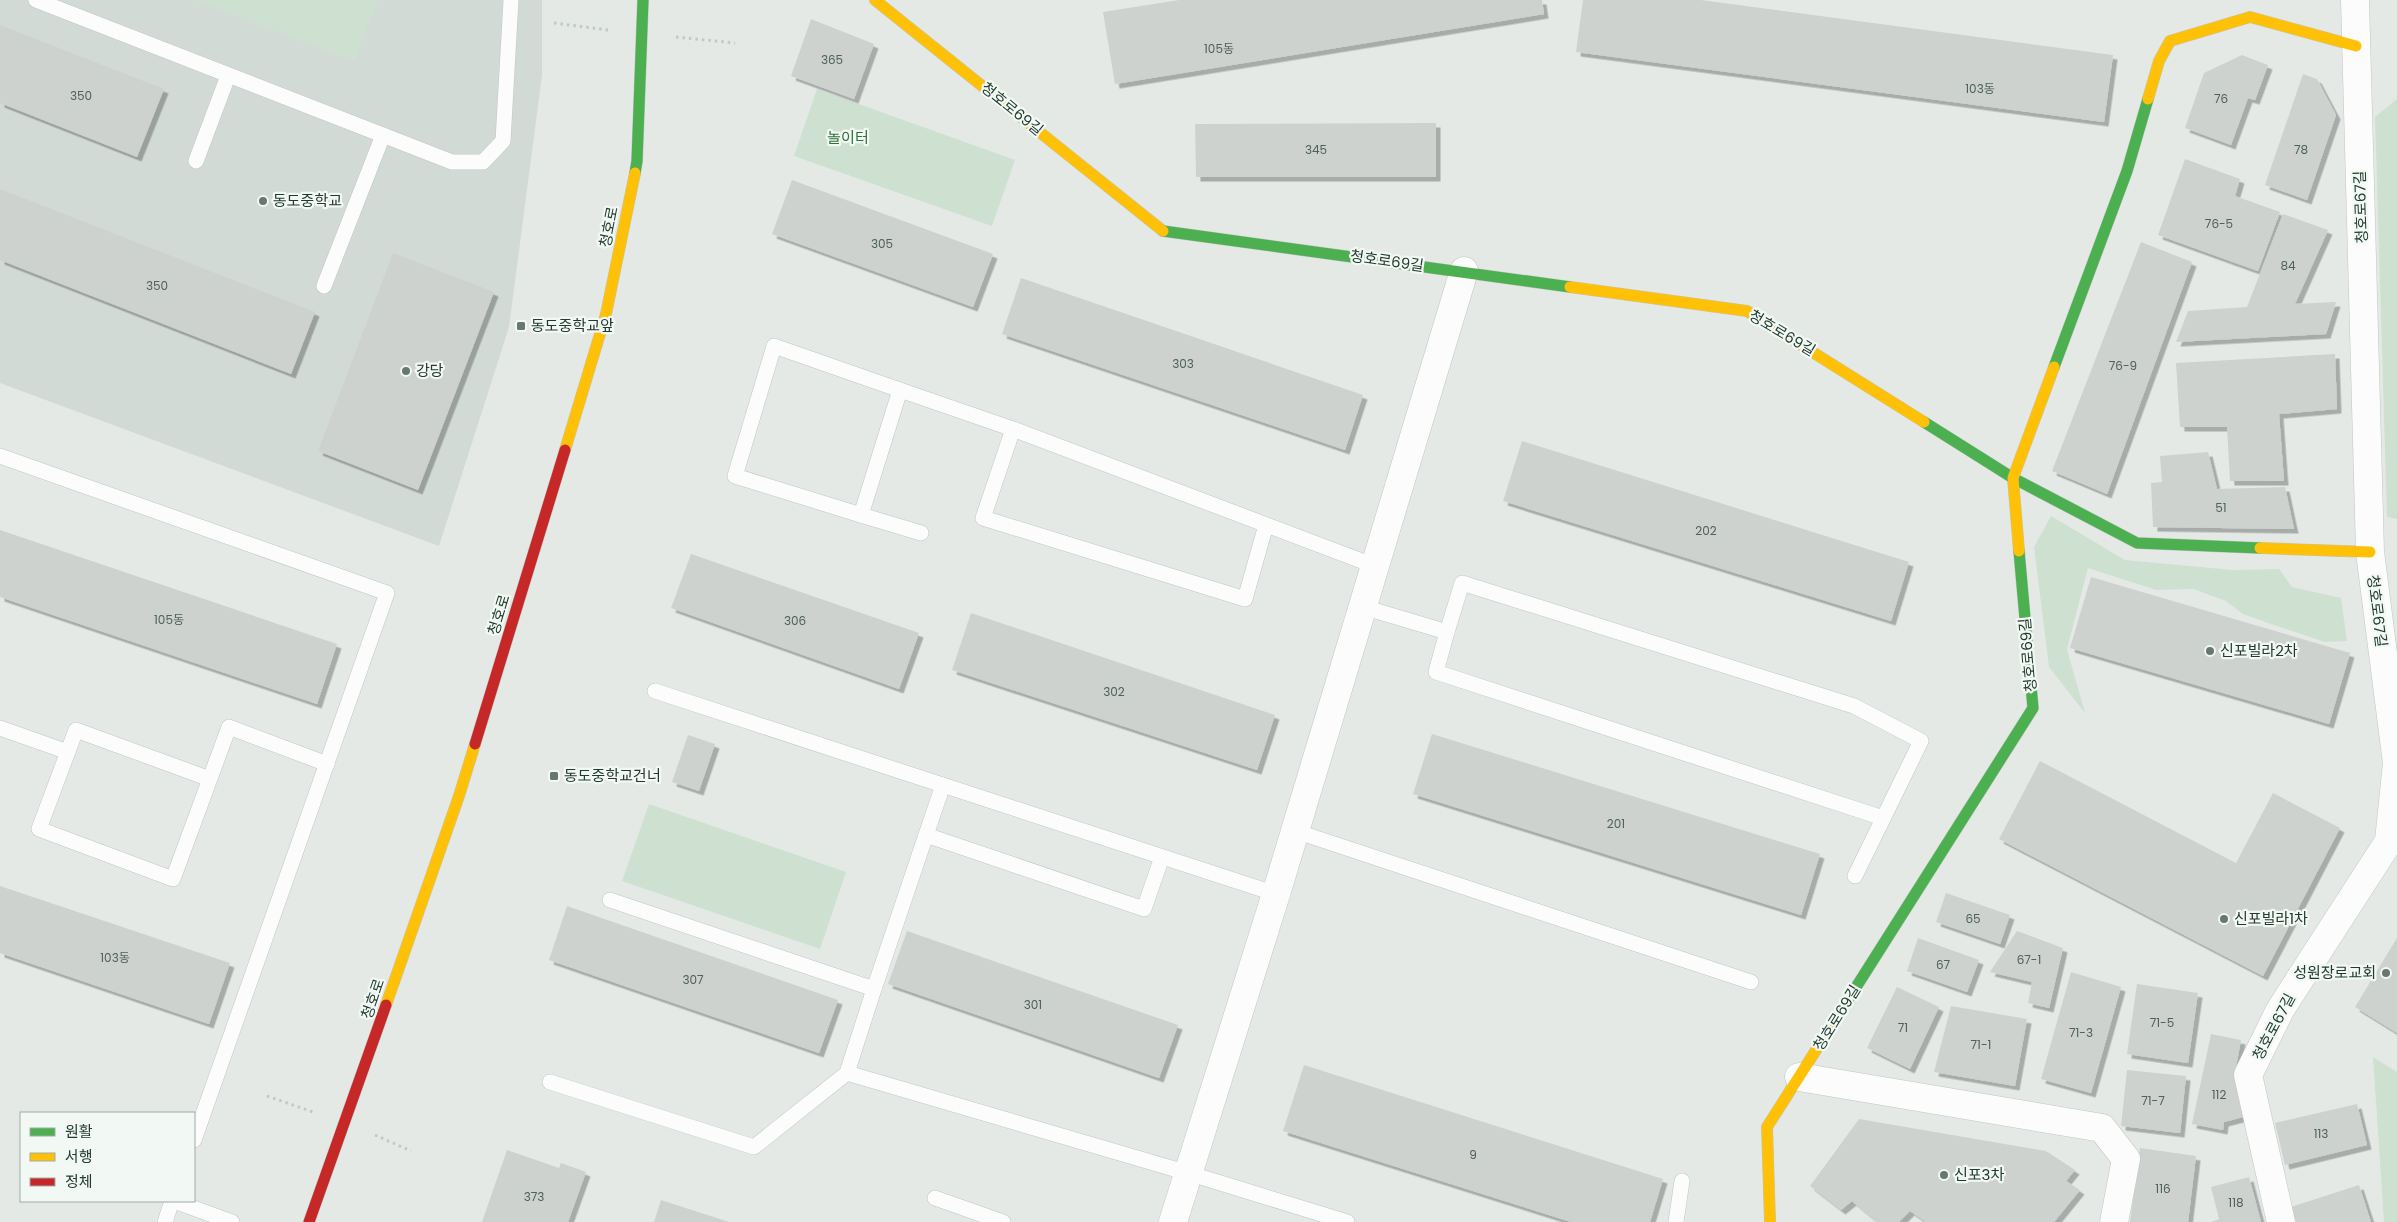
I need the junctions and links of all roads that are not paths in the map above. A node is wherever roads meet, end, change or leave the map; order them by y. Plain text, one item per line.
1 (36, 0) edge
2 (511, 0) edge
3 (643, 0) edge
4 (875, 0) edge
5 (2355, 0) edge
6 (2356, 46) junction
7 (228, 76) junction
8 (383, 135) junction
9 (196, 161) dead end
10 (1464, 271) junction
11 (324, 286) dead end
12 (900, 390) junction
13 (1013, 429) junction
14 (0, 456) edge
15 (2013, 478) junction
16 (861, 515) junction
17 (1266, 526) junction
18 (921, 533) dead end
19 (2370, 552) junction
20 (1375, 566) junction
21 (1363, 607) junction
22 (1447, 632) junction
23 (655, 691) dead end
24 (0, 728) edge
25 (68, 752) junction
26 (327, 764) junction
27 (210, 779) junction
28 (943, 785) junction
29 (1883, 818) junction
30 (1295, 831) junction
31 (926, 835) junction
32 (1162, 857) junction
33 (1855, 876) dead end
34 (1276, 894) junction
35 (610, 900) dead end
36 (1751, 982) dead end
37 (874, 989) junction
38 (847, 1073) junction
39 (1799, 1077) junction
40 (550, 1082) dead end
41 (195, 1137) edge
42 (1188, 1173) junction
43 (1682, 1181) dead end
44 (934, 1198) dead end
45 (173, 1202) edge
46 (176, 1202) edge
47 (165, 1222) edge
48 (232, 1222) edge
49 (309, 1222) edge
50 (1002, 1222) edge
51 (1173, 1222) edge
52 (1346, 1222) edge
53 (1676, 1222) edge
54 (1770, 1222) edge
55 (2114, 1222) edge
56 (2281, 1222) edge

1 - 7 lane
2 - 8 lane
3 - 49 street, 청호로
4 - 10 street, 청호로69길
5 - 6 street, 청호로67길
6 - 15 street
6 - 19 street, 청호로67길
7 - 8 lane
7 - 9 lane
8 - 11 lane
10 - 15 street, 청호로69길
10 - 20 street
12 - 13 lane
12 - 16 lane
12 - 16 lane
13 - 17 lane
13 - 17 lane
14 - 26 lane
15 - 19 street
15 - 39 street, 청호로69길
16 - 18 lane
17 - 20 lane
19 - 56 street, 청호로67길
20 - 21 street
21 - 22 lane
21 - 30 street
22 - 29 lane
22 - 29 lane
23 - 28 lane
24 - 25 lane
25 - 27 lane
25 - 27 lane
26 - 27 lane
26 - 41 lane
28 - 31 lane
28 - 32 lane
29 - 33 lane
30 - 34 street
30 - 36 lane
31 - 32 lane
31 - 37 lane
32 - 34 lane
34 - 42 street
35 - 37 lane
37 - 38 lane
38 - 40 lane
38 - 42 lane
39 - 54 street, 청호로69길
39 - 55 street
42 - 51 street
42 - 52 lane
43 - 53 lane
44 - 50 lane
45 - 47 lane
46 - 48 lane

